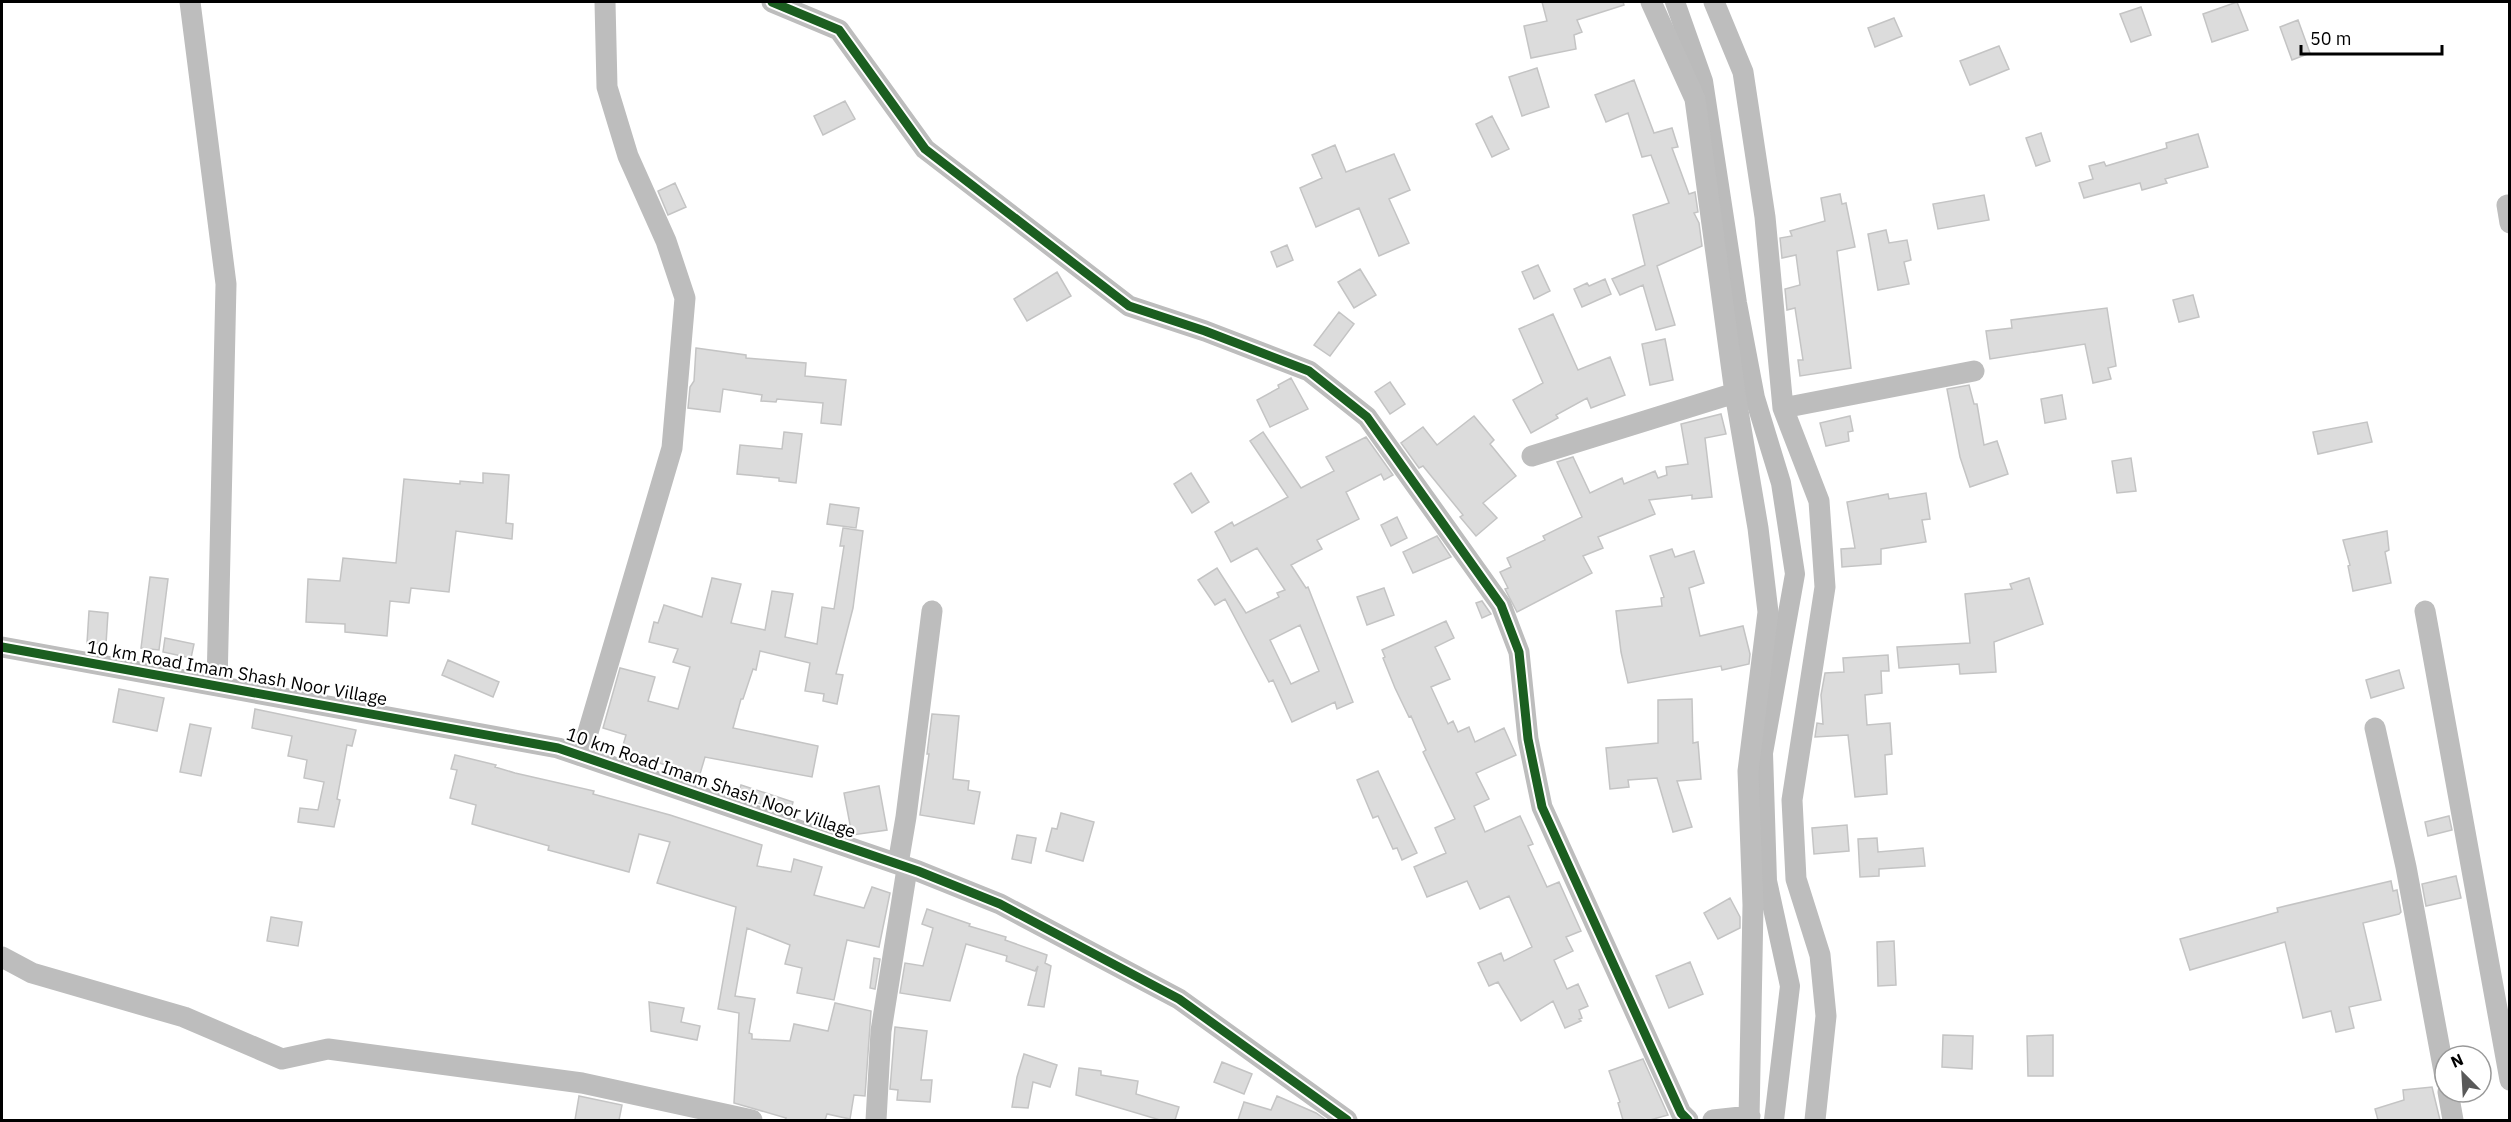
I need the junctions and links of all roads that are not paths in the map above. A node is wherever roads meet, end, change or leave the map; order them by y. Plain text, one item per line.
1 (190, 2) edge
2 (605, 2) edge
3 (772, 2) edge
4 (1651, 2) edge
5 (1714, 2) edge
6 (1974, 370) dead end
7 (1735, 393) junction
8 (1784, 408) junction
9 (1532, 456) dead end
10 (932, 611) dead end
11 (2425, 611) dead end
12 (2, 647) edge
13 (217, 686) junction
14 (2375, 728) dead end
15 (581, 756) junction
16 (902, 866) junction
17 (2, 957) edge
18 (2439, 1044) edge
19 (2510, 1080) edge
20 (2450, 1104) edge
21 (1750, 1118) edge
22 (752, 1120) edge
23 (876, 1120) edge
24 (1347, 1120) edge
25 (1688, 1120) edge
26 (1713, 1120) edge
27 (1815, 1120) edge
28 (2453, 1120) edge

1 - 13 street
2 - 15 street
3 - 25 street
4 - 7 street
5 - 8 street
6 - 8 street
7 - 9 street
7 - 21 street
8 - 27 street
10 - 16 street
11 - 19 street
12 - 13 street, 10 km Road Imam Shash Noor Village
13 - 15 street, 10 km Road Imam Shash Noor Village
14 - 18 street
15 - 16 street, 10 km Road Imam Shash Noor Village
16 - 23 street
16 - 24 street, 10 km Road Imam Shash Noor Village
17 - 22 street
20 - 28 street
21 - 26 street

